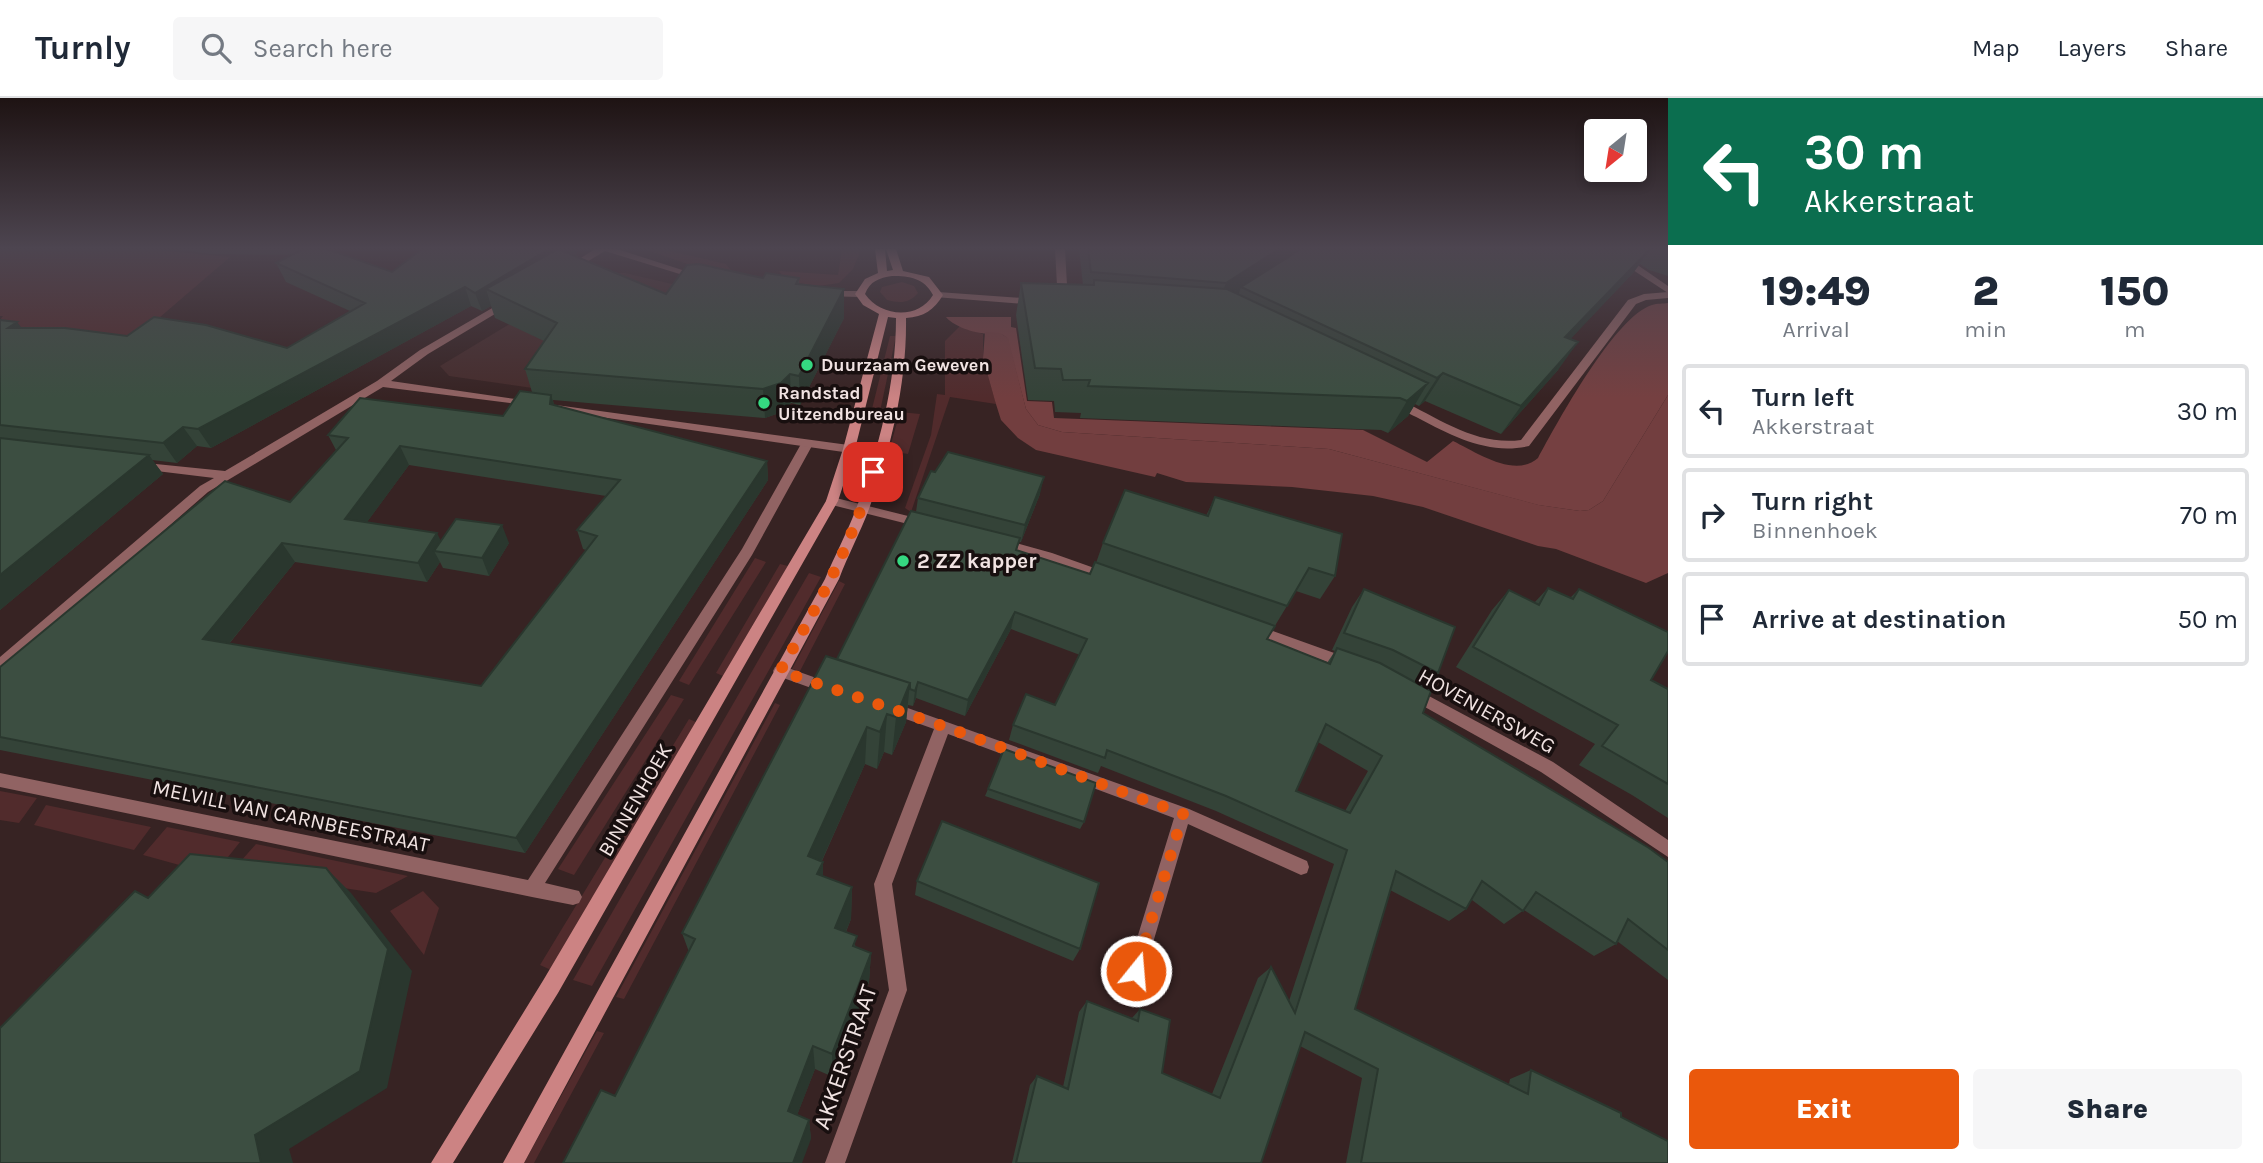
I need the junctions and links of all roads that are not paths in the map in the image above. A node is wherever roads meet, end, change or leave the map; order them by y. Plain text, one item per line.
1 (516, 299) edge
2 (864, 299) edge
3 (936, 299) edge
4 (991, 299) edge
5 (1067, 299) edge
6 (1640, 299) edge
7 (884, 313) junction
8 (901, 315) junction
9 (380, 383) junction
10 (1381, 394) edge
11 (807, 444) junction
12 (849, 449) junction
13 (878, 453) junction
14 (133, 464) edge
15 (225, 475) junction
16 (832, 501) junction
17 (863, 508) junction
18 (940, 528) edge
19 (993, 542) edge
20 (1126, 584) edge
21 (1243, 626) edge
22 (0, 665) edge
23 (1361, 668) edge
24 (780, 671) junction
25 (1397, 685) edge
26 (840, 692) edge
27 (879, 704) edge
28 (943, 726) junction
29 (0, 780) edge
30 (1183, 814) junction
31 (1668, 849) edge
32 (1301, 867) dead end
33 (532, 888) junction
34 (573, 897) dead end
35 (1128, 997) dead end
36 (441, 1163) edge
37 (513, 1163) edge
38 (835, 1163) edge

1 - 9 street
2 - 7 main road
3 - 8 main road
4 - 5 street
6 - 10 street
7 - 8 main road
7 - 12 main road, BINNENHOEK
8 - 13 main road
9 - 11 street
9 - 15 street
11 - 12 street
11 - 33 street, BINNENHOEK
12 - 13 street
12 - 16 main road, BINNENHOEK
13 - 17 main road
14 - 15 street
15 - 22 street
16 - 17 street
16 - 36 main road, BINNENHOEK
17 - 18 street
17 - 24 main road
19 - 20 street
21 - 23 street
24 - 26 street
24 - 37 main road
25 - 31 street, HOVENIERSWEG
27 - 28 street
28 - 30 street
28 - 38 street, AKKERSTRAAT
29 - 33 street, MELVILL VAN CARNBEESTRAAT
30 - 32 street
30 - 35 street
33 - 34 street, MELVILL VAN CARNBEESTRAAT

